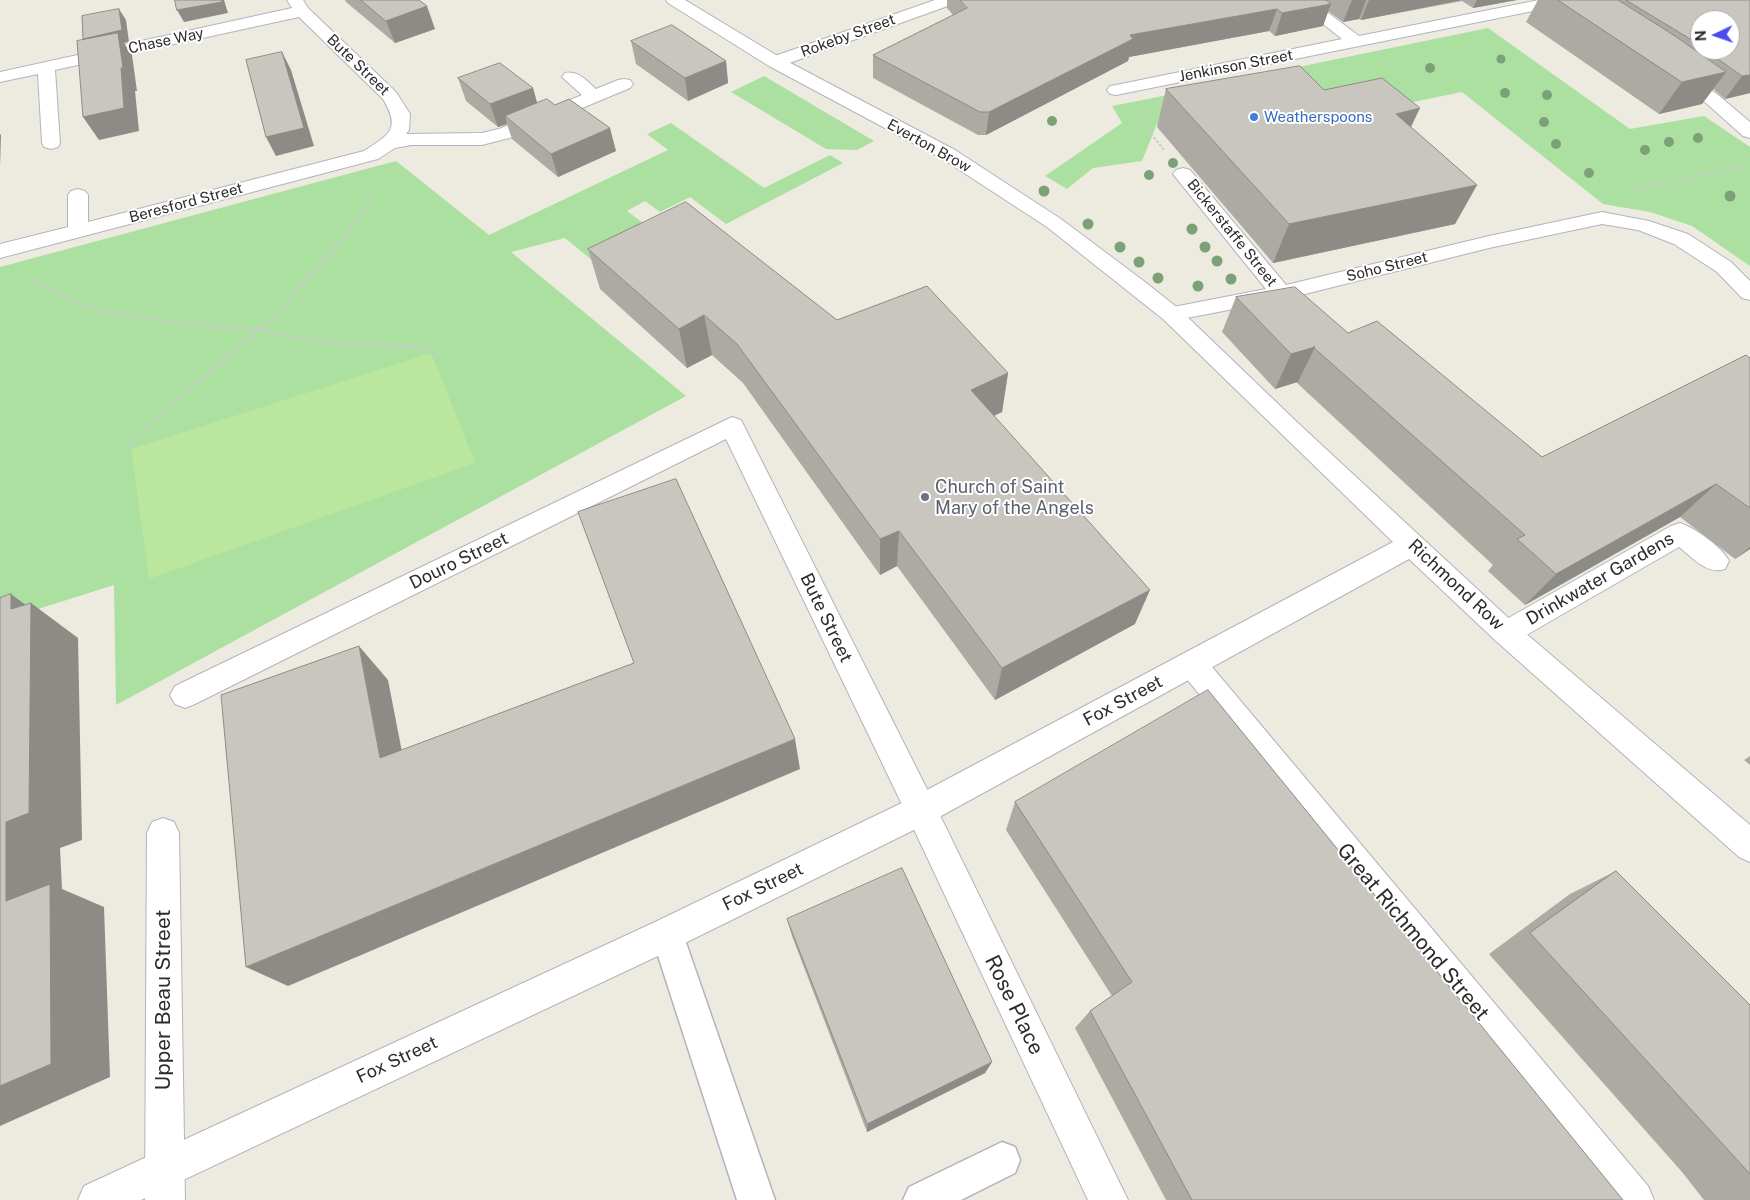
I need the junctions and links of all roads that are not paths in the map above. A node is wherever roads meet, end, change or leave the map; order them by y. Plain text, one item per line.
1 (674, 0) edge
2 (950, 0) edge
3 (1302, 0) edge
4 (1564, 0) edge
5 (299, 6) edge
6 (1579, 10) edge
7 (1356, 42) junction
8 (775, 62) junction
9 (1665, 65) edge
10 (46, 68) junction
11 (0, 77) edge
12 (571, 77) dead end
13 (624, 84) dead end
14 (1116, 90) road end
15 (594, 96) junction
16 (1750, 132) edge
17 (51, 143) dead end
18 (389, 144) junction
19 (1183, 174) road end
20 (78, 195) dead end
21 (78, 231) junction
22 (0, 251) edge
23 (1281, 293) junction
24 (1750, 293) edge
25 (1171, 314) junction
26 (732, 426) joint
27 (1413, 544) junction
28 (1716, 561) dead end
29 (1506, 633) junction
30 (1192, 664) junction
31 (185, 695) dead end
32 (921, 810) junction
33 (163, 833) dead end
34 (1750, 846) edge
35 (667, 934) junction
36 (1002, 1160) dead end
37 (165, 1184) edge
38 (98, 1200) edge
39 (756, 1200) edge
40 (922, 1200) edge
41 (1108, 1200) edge
42 (1634, 1200) edge

1 - 8 street, Everton Brow
2 - 8 street, Rokeby Street
3 - 7 street
4 - 6 street
4 - 7 street, Jenkinson Street
5 - 10 street, Chase Way
5 - 18 street, Bute Street
7 - 14 street, Jenkinson Street
8 - 25 street, Everton Brow
9 - 16 street
10 - 11 street, Chase Way
10 - 17 street
12 - 15 street
13 - 15 street
15 - 18 street
18 - 21 street, Beresford Street
19 - 23 street, Bickerstaffe Street
20 - 21 street
21 - 22 street, Beresford Street
23 - 24 street, Soho Street
23 - 25 street, Soho Street
25 - 27 street, Richmond Row
26 - 31 street, Douro Street
26 - 32 street, Bute Street
27 - 29 street, Richmond Row
27 - 30 street, Fox Street
28 - 29 street, Drinkwater Gardens
29 - 34 street, Richmond Row
30 - 32 street, Fox Street
30 - 42 street, Great Richmond Street
32 - 35 street, Fox Street
32 - 41 street, Rose Place
33 - 37 street, Upper Beau Street
35 - 37 street, Fox Street
35 - 39 lane
36 - 40 lane
37 - 38 street, Fox Street

